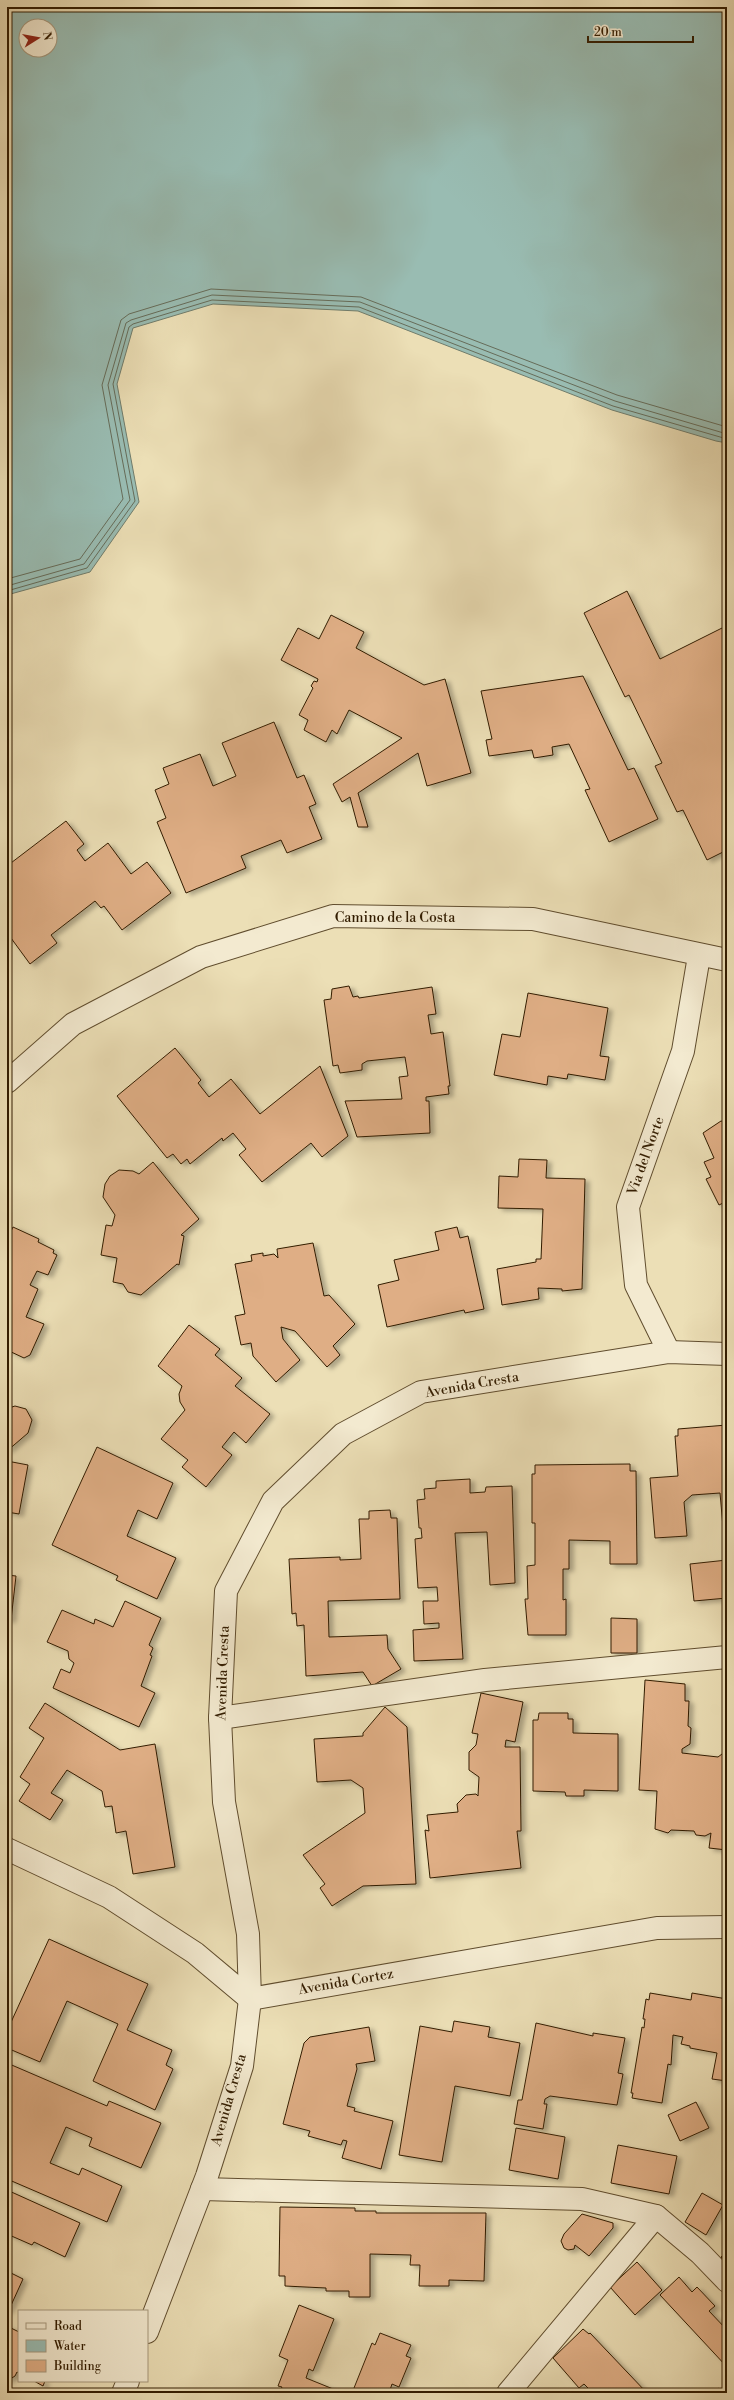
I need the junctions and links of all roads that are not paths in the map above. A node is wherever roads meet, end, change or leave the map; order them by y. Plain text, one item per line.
1 (699, 956) junction
2 (727, 960) edge
3 (7, 1082) edge
4 (669, 1352) junction
5 (727, 1354) edge
6 (727, 1657) edge
7 (220, 1718) junction
8 (7, 1849) edge
9 (727, 1927) edge
10 (250, 1999) junction
11 (202, 2189) junction
12 (656, 2216) junction
13 (727, 2282) edge
14 (148, 2329) edge
15 (128, 2382) edge
16 (124, 2393) edge
17 (508, 2393) edge

1 - 2 street, Camino de la Costa
1 - 3 street, Camino de la Costa
1 - 4 street, Via del Norte
4 - 5 street, Avenida Cresta
4 - 7 street, Avenida Cresta
6 - 7 street
7 - 10 street, Avenida Cresta
8 - 10 street
9 - 10 street, Avenida Cortez
10 - 11 street, Avenida Cresta
11 - 12 street
11 - 14 street, Avenida Cresta
12 - 13 street
12 - 17 street
15 - 16 street

